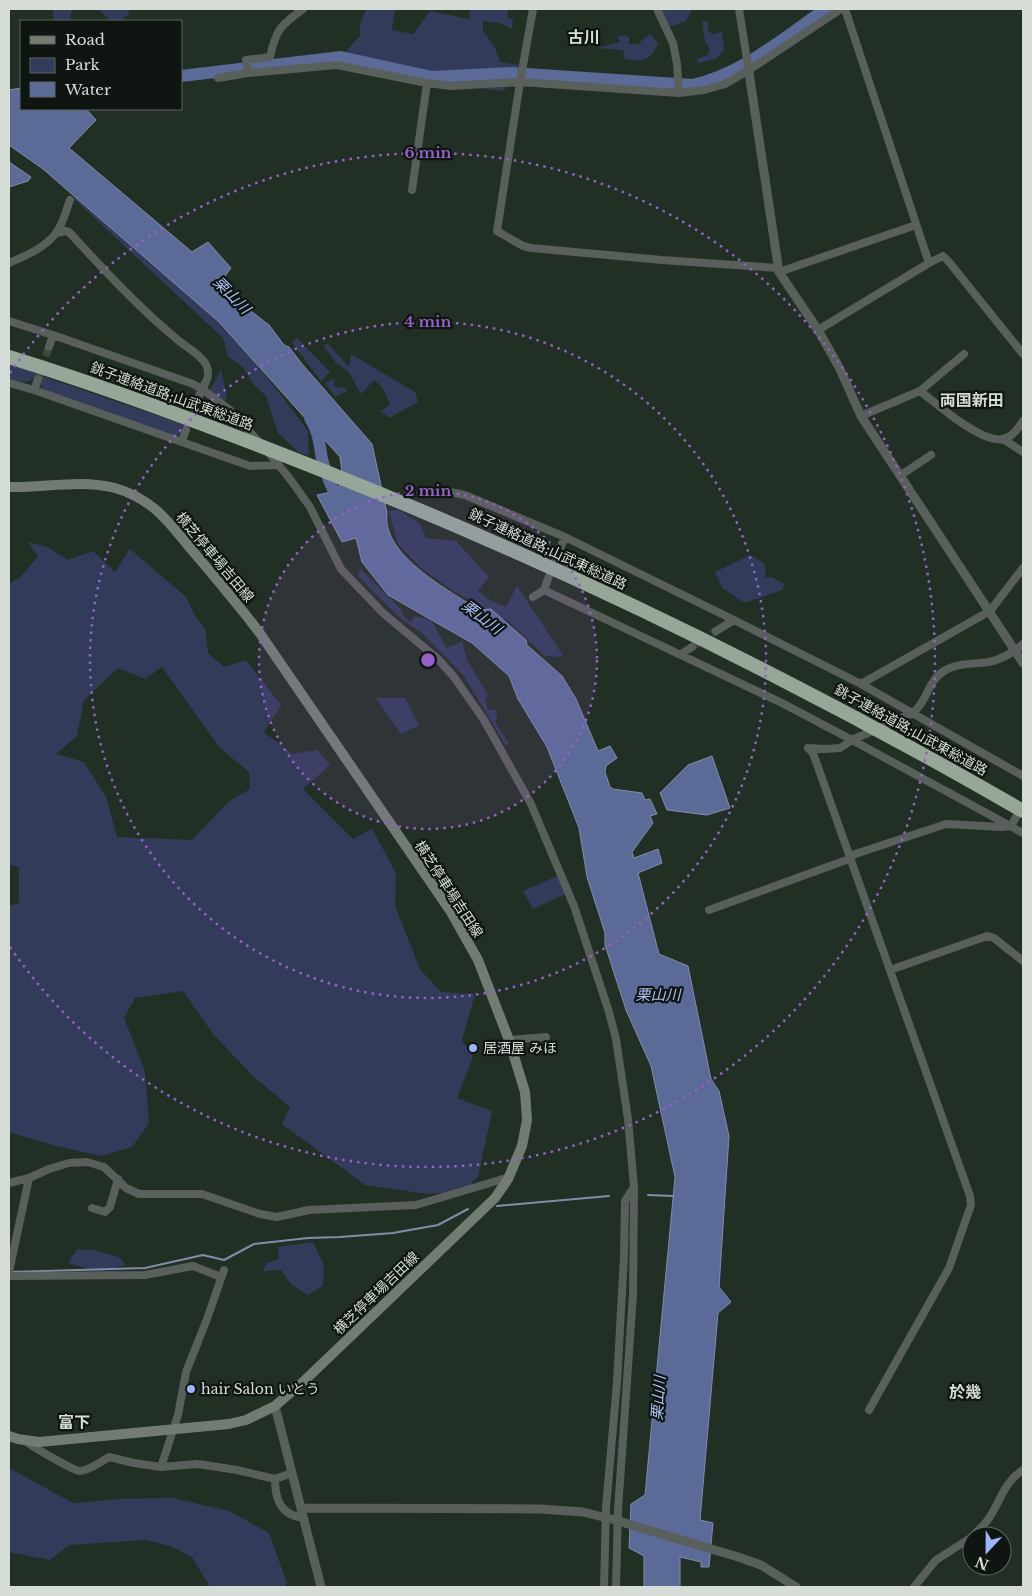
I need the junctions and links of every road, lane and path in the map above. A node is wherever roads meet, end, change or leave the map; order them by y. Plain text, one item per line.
1 (303, 9) edge
2 (533, 9) edge
3 (657, 9) edge
4 (738, 9) edge
5 (840, 9) edge
6 (845, 9) edge
7 (748, 65) junction
8 (248, 73) junction
9 (218, 78) dead end
10 (520, 82) junction
11 (427, 83) junction
12 (679, 93) junction
13 (412, 190) dead end
14 (70, 200) dead end
15 (916, 225) junction
16 (57, 232) junction
17 (9, 263) edge
18 (929, 263) junction
19 (779, 270) junction
20 (9, 321) edge
21 (818, 330) junction
22 (53, 335) junction
23 (49, 347) tunnel mouth
24 (964, 354) dead end
25 (1023, 354) edge
26 (9, 357) edge
27 (38, 379) tunnel mouth
28 (9, 382) edge
29 (202, 389) junction
30 (34, 390) junction
31 (920, 391) junction
32 (194, 408) dead end
33 (861, 416) junction
34 (1023, 421) edge
35 (186, 430) dead end
36 (1003, 439) junction
37 (182, 441) junction
38 (1023, 452) edge
39 (931, 455) dead end
40 (279, 465) junction
41 (901, 475) junction
42 (9, 487) edge
43 (450, 492) dead end
44 (565, 537) junction
45 (556, 558) dead end
46 (1023, 568) edge
47 (549, 576) dead end
48 (544, 590) junction
49 (533, 597) dead end
50 (990, 611) junction
51 (734, 620) junction
52 (716, 631) tunnel mouth
53 (1023, 644) edge
54 (692, 646) tunnel mouth
55 (1015, 651) junction
56 (680, 654) junction
57 (1023, 663) edge
58 (861, 684) junction
59 (911, 714) junction
60 (852, 740) junction
61 (1023, 776) edge
62 (1020, 814) edge
63 (1011, 826) junction
64 (1023, 833) edge
65 (850, 859) junction
66 (709, 910) dead end
67 (1023, 961) edge
68 (890, 970) junction
69 (546, 1036) dead end
70 (509, 1040) junction
71 (28, 1178) junction
72 (118, 1179) junction
73 (508, 1179) junction
74 (9, 1183) edge
75 (634, 1187) junction
76 (92, 1208) dead end
77 (9, 1273) edge
78 (275, 1406) junction
79 (869, 1410) dead end
80 (174, 1430) junction
81 (9, 1436) edge
82 (24, 1440) junction
83 (162, 1467) junction
84 (1023, 1470) edge
85 (292, 1473) junction
86 (275, 1479) junction
87 (301, 1508) junction
88 (303, 1518) junction
89 (982, 1526) edge
90 (962, 1543) edge
91 (320, 1587) edge
92 (604, 1587) edge
93 (616, 1587) edge
94 (796, 1587) edge
95 (914, 1587) edge

1 - 8 street
2 - 10 street
3 - 12 street
4 - 7 street
5 - 7 street
6 - 15 street
7 - 12 street
7 - 19 street
8 - 9 street
8 - 11 street
10 - 11 street
10 - 12 street
10 - 19 street
11 - 13 street
14 - 16 street
15 - 18 street
15 - 19 street
16 - 17 street
16 - 29 street
18 - 21 street
18 - 25 street
19 - 21 street
20 - 22 street
21 - 33 street
22 - 23 street
22 - 29 street
24 - 31 street
26 - 62 highway, 銚子連絡道路;山武東総道路
27 - 30 street
28 - 30 street
29 - 32 street
29 - 40 street
30 - 37 street
31 - 33 street
31 - 36 street
33 - 41 street
34 - 36 street
35 - 37 street
36 - 38 street
37 - 40 street
39 - 41 street
40 - 75 street
41 - 50 street
42 - 70 main road, 横芝停車場吉田線
43 - 44 street
44 - 45 street
44 - 51 street
46 - 50 street
47 - 48 street
48 - 49 street
48 - 56 street
50 - 55 street
50 - 58 street
51 - 52 street
51 - 58 street
53 - 55 street
54 - 56 street
55 - 57 street
55 - 59 street
56 - 60 street
58 - 59 street
59 - 60 street
59 - 61 street
60 - 63 street
60 - 65 street
62 - 63 street
63 - 64 street
63 - 65 street
65 - 66 street
65 - 68 street
67 - 68 street
68 - 79 street
69 - 70 street
70 - 73 main road, 横芝停車場吉田線
71 - 72 street
71 - 74 street
71 - 77 street
72 - 73 street
72 - 76 street
73 - 78 main road, 横芝停車場吉田線
75 - 92 street
75 - 93 street
77 - 80 street
78 - 80 main road, 横芝停車場吉田線
78 - 85 street
80 - 82 main road, 横芝停車場吉田線
80 - 83 street
81 - 82 main road, 横芝停車場吉田線
82 - 83 street
83 - 86 street
84 - 89 street
85 - 86 street
85 - 87 street
86 - 88 street
87 - 88 street
87 - 94 street
88 - 91 street
90 - 95 street

